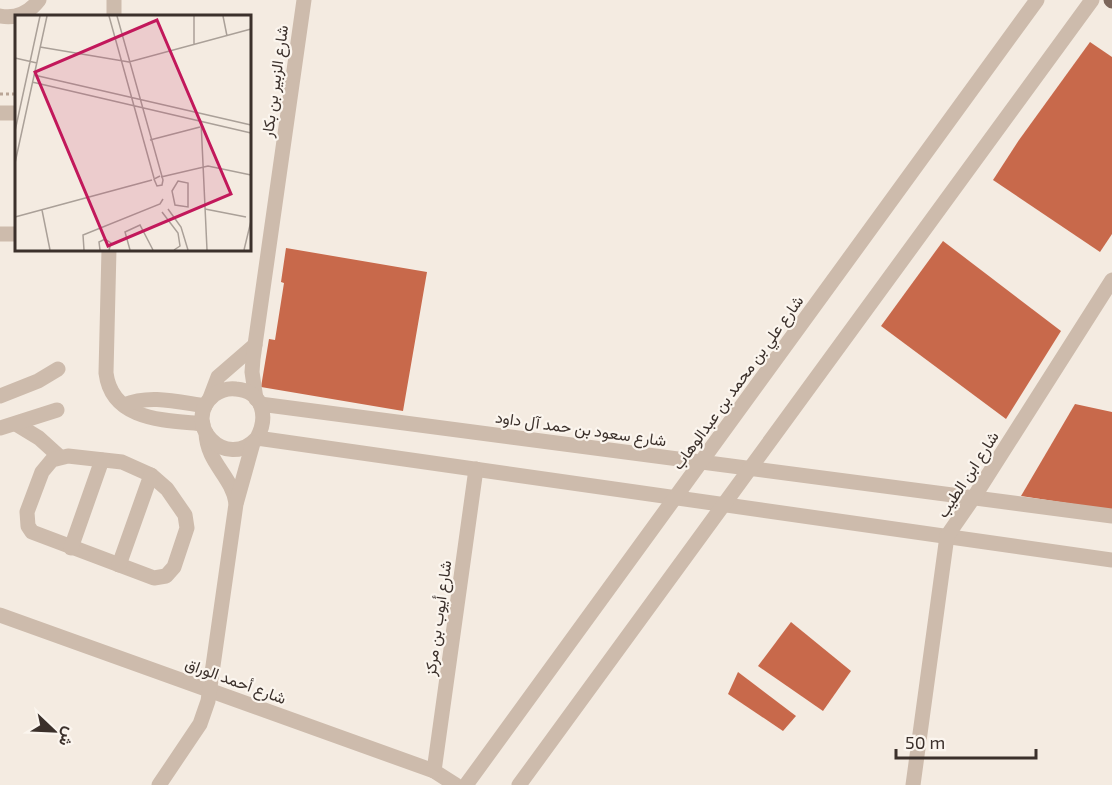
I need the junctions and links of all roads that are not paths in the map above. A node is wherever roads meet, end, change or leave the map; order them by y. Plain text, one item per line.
1 (39, 0) edge
2 (304, 0) edge
3 (1037, 0) edge
4 (1092, 0) edge
5 (22, 15) edge
6 (0, 16) edge
7 (15, 16) edge
8 (109, 250) edge
9 (1112, 280) edge
10 (255, 345) junction
11 (58, 369) dead end
12 (0, 396) edge
13 (258, 401) junction
14 (208, 402) junction
15 (124, 405) junction
16 (57, 410) dead end
17 (16, 424) junction
18 (0, 428) edge
19 (204, 429) junction
20 (255, 441) junction
21 (60, 457) junction
22 (102, 460) junction
23 (702, 462) junction
24 (750, 468) junction
25 (476, 470) junction
26 (151, 475) junction
27 (676, 498) junction
28 (974, 498) junction
29 (236, 504) junction
30 (724, 505) junction
31 (1112, 516) edge
32 (947, 536) junction
33 (71, 548) junction
34 (1112, 560) edge
35 (119, 565) junction
36 (0, 615) edge
37 (209, 689) junction
38 (434, 771) junction
39 (159, 785) edge
40 (456, 785) edge
41 (466, 785) edge
42 (519, 785) edge
43 (913, 785) edge

1 - 5 street
2 - 10 street, شارع الزبير بن بكار
3 - 23 street, شارع علي بن محمد بن عبدالوهاب
4 - 24 street
6 - 7 street
8 - 15 street
9 - 28 street, شارع ابن الطيب
10 - 13 street, شارع الزبير بن بكار
10 - 14 street
11 - 12 street
13 - 14 street
13 - 20 street
13 - 23 street, شارع سعود بن حمد آل داود
14 - 15 street
14 - 19 street
15 - 19 street
16 - 17 street
17 - 18 street
17 - 21 street
19 - 20 street
19 - 29 street
20 - 25 street
20 - 29 street
21 - 22 street
21 - 33 street
22 - 26 street
22 - 33 street
23 - 24 street, شارع سعود بن حمد آل داود
23 - 27 street, شارع علي بن محمد بن عبدالوهاب
24 - 28 street, شارع سعود بن حمد آل داود
24 - 30 street
25 - 27 street
25 - 38 street, شارع أيوب بن مركز
26 - 35 street
26 - 35 street
27 - 30 street
27 - 41 street, شارع علي بن محمد بن عبدالوهاب
28 - 31 street, شارع سعود بن حمد آل داود
28 - 32 street, شارع ابن الطيب
29 - 37 street
30 - 32 street
30 - 42 street
32 - 34 street
32 - 43 street, شارع ابن الطيب
33 - 35 street
36 - 37 street, شارع أحمد الوراق
37 - 38 street, شارع أحمد الوراق
37 - 39 street
38 - 40 street, شارع أحمد الوراق

